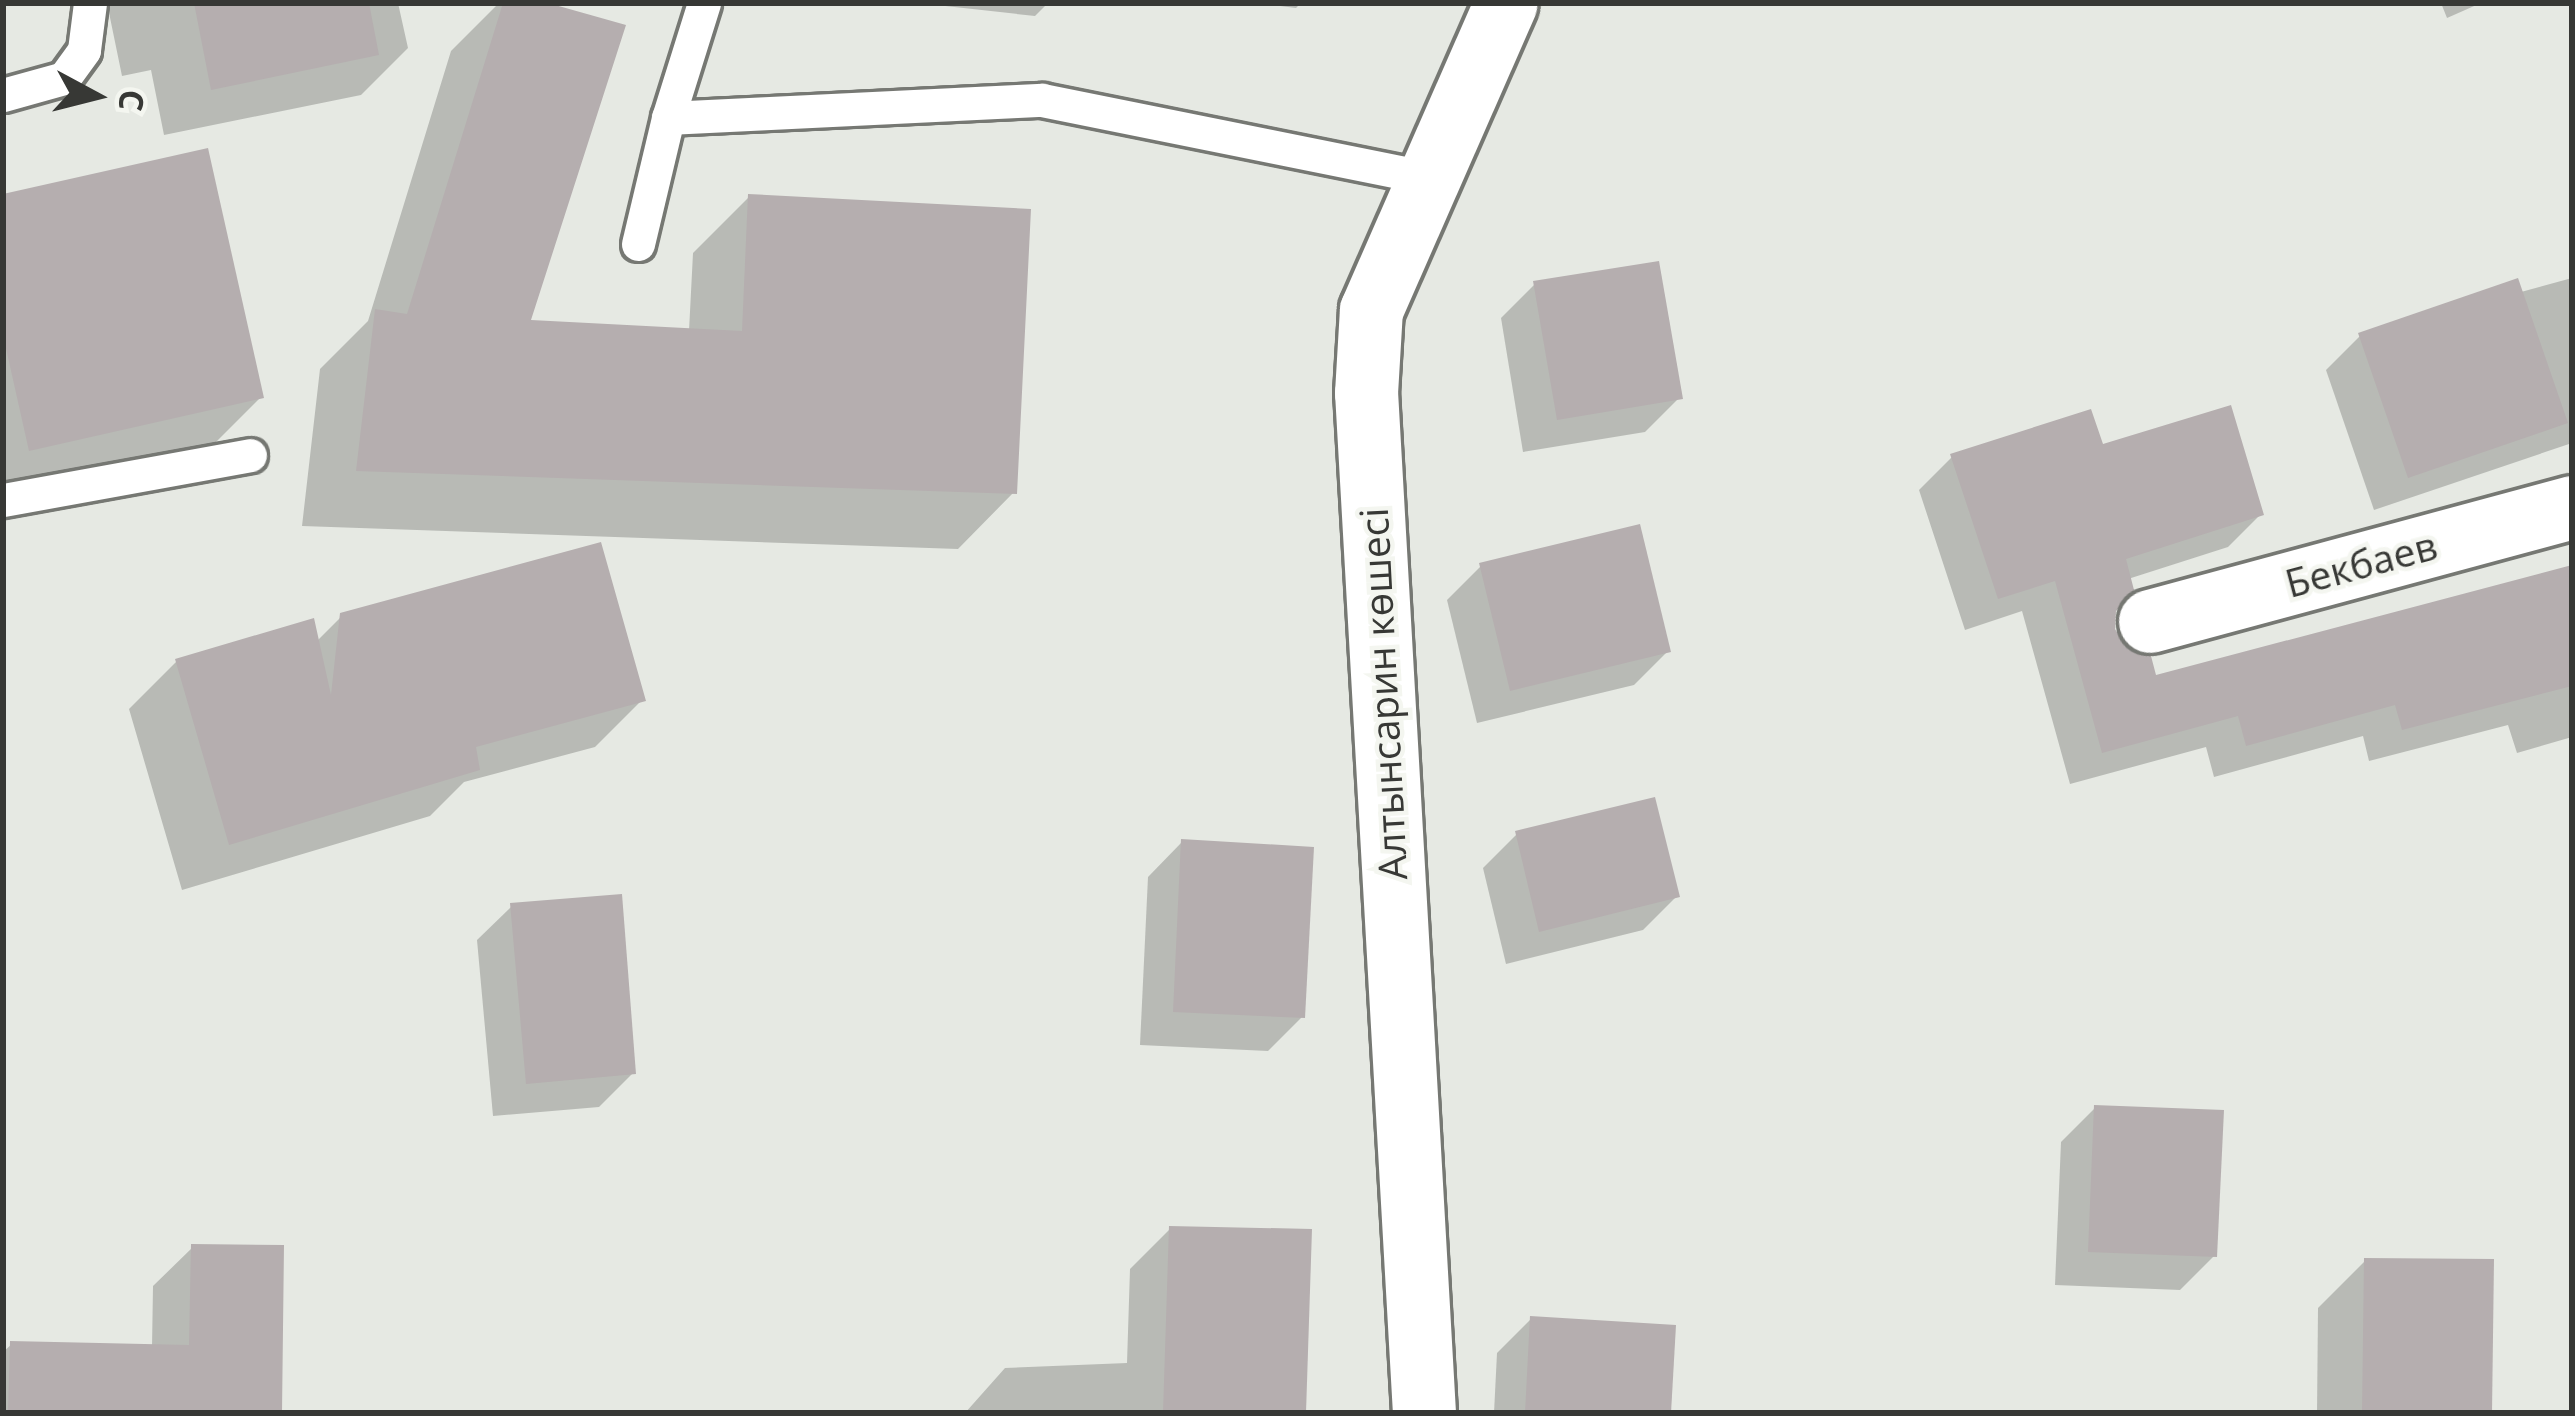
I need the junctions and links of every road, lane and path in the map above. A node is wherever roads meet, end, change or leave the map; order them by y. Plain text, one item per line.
1 (90, 3) edge
2 (704, 3) edge
3 (1506, 3) edge
4 (3, 95) edge
5 (668, 118) junction
6 (1430, 178) junction
7 (638, 244) dead end
8 (250, 455) dead end
9 (3, 500) edge
10 (2572, 507) edge
11 (2150, 621) dead end
12 (1424, 1413) edge

1 - 4 lane
2 - 5 lane
3 - 6 street, Алтынсарин көшесі
5 - 6 lane
5 - 7 lane
6 - 12 street, Алтынсарин көшесі
8 - 9 lane
10 - 11 street, Бекбаев

